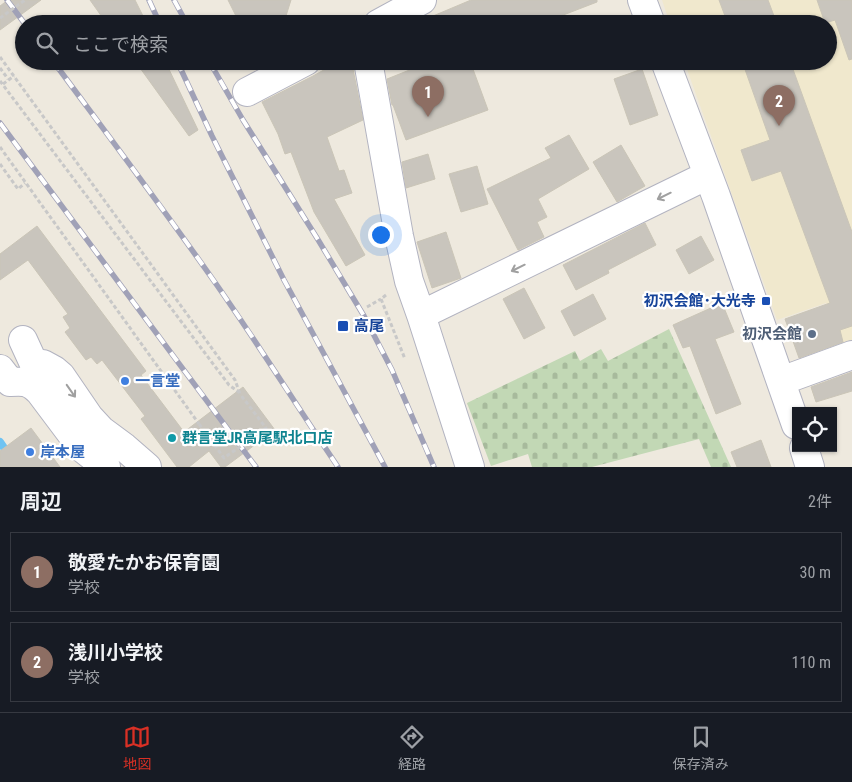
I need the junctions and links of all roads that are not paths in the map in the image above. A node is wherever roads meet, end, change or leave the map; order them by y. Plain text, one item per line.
1 (422, 0) edge
2 (642, 0) edge
3 (394, 15) edge
4 (648, 15) edge
5 (289, 70) edge
6 (370, 70) edge
7 (668, 70) edge
8 (247, 92) dead end
9 (708, 175) junction
10 (421, 315) junction
11 (23, 340) dead end
12 (852, 356) edge
13 (34, 364) junction
14 (3, 380) edge
15 (781, 381) junction
16 (792, 413) edge
17 (805, 452) edge
18 (106, 467) edge
19 (147, 467) edge
20 (470, 467) edge
21 (810, 467) edge

1 - 3 street
2 - 4 street
5 - 8 street
6 - 10 street
7 - 9 street
9 -> 10 street
9 - 15 street
10 - 20 street
11 - 13 street
12 - 15 street
13 - 14 street
13 -> 19 street
14 - 18 street
15 - 16 street
17 - 21 street

